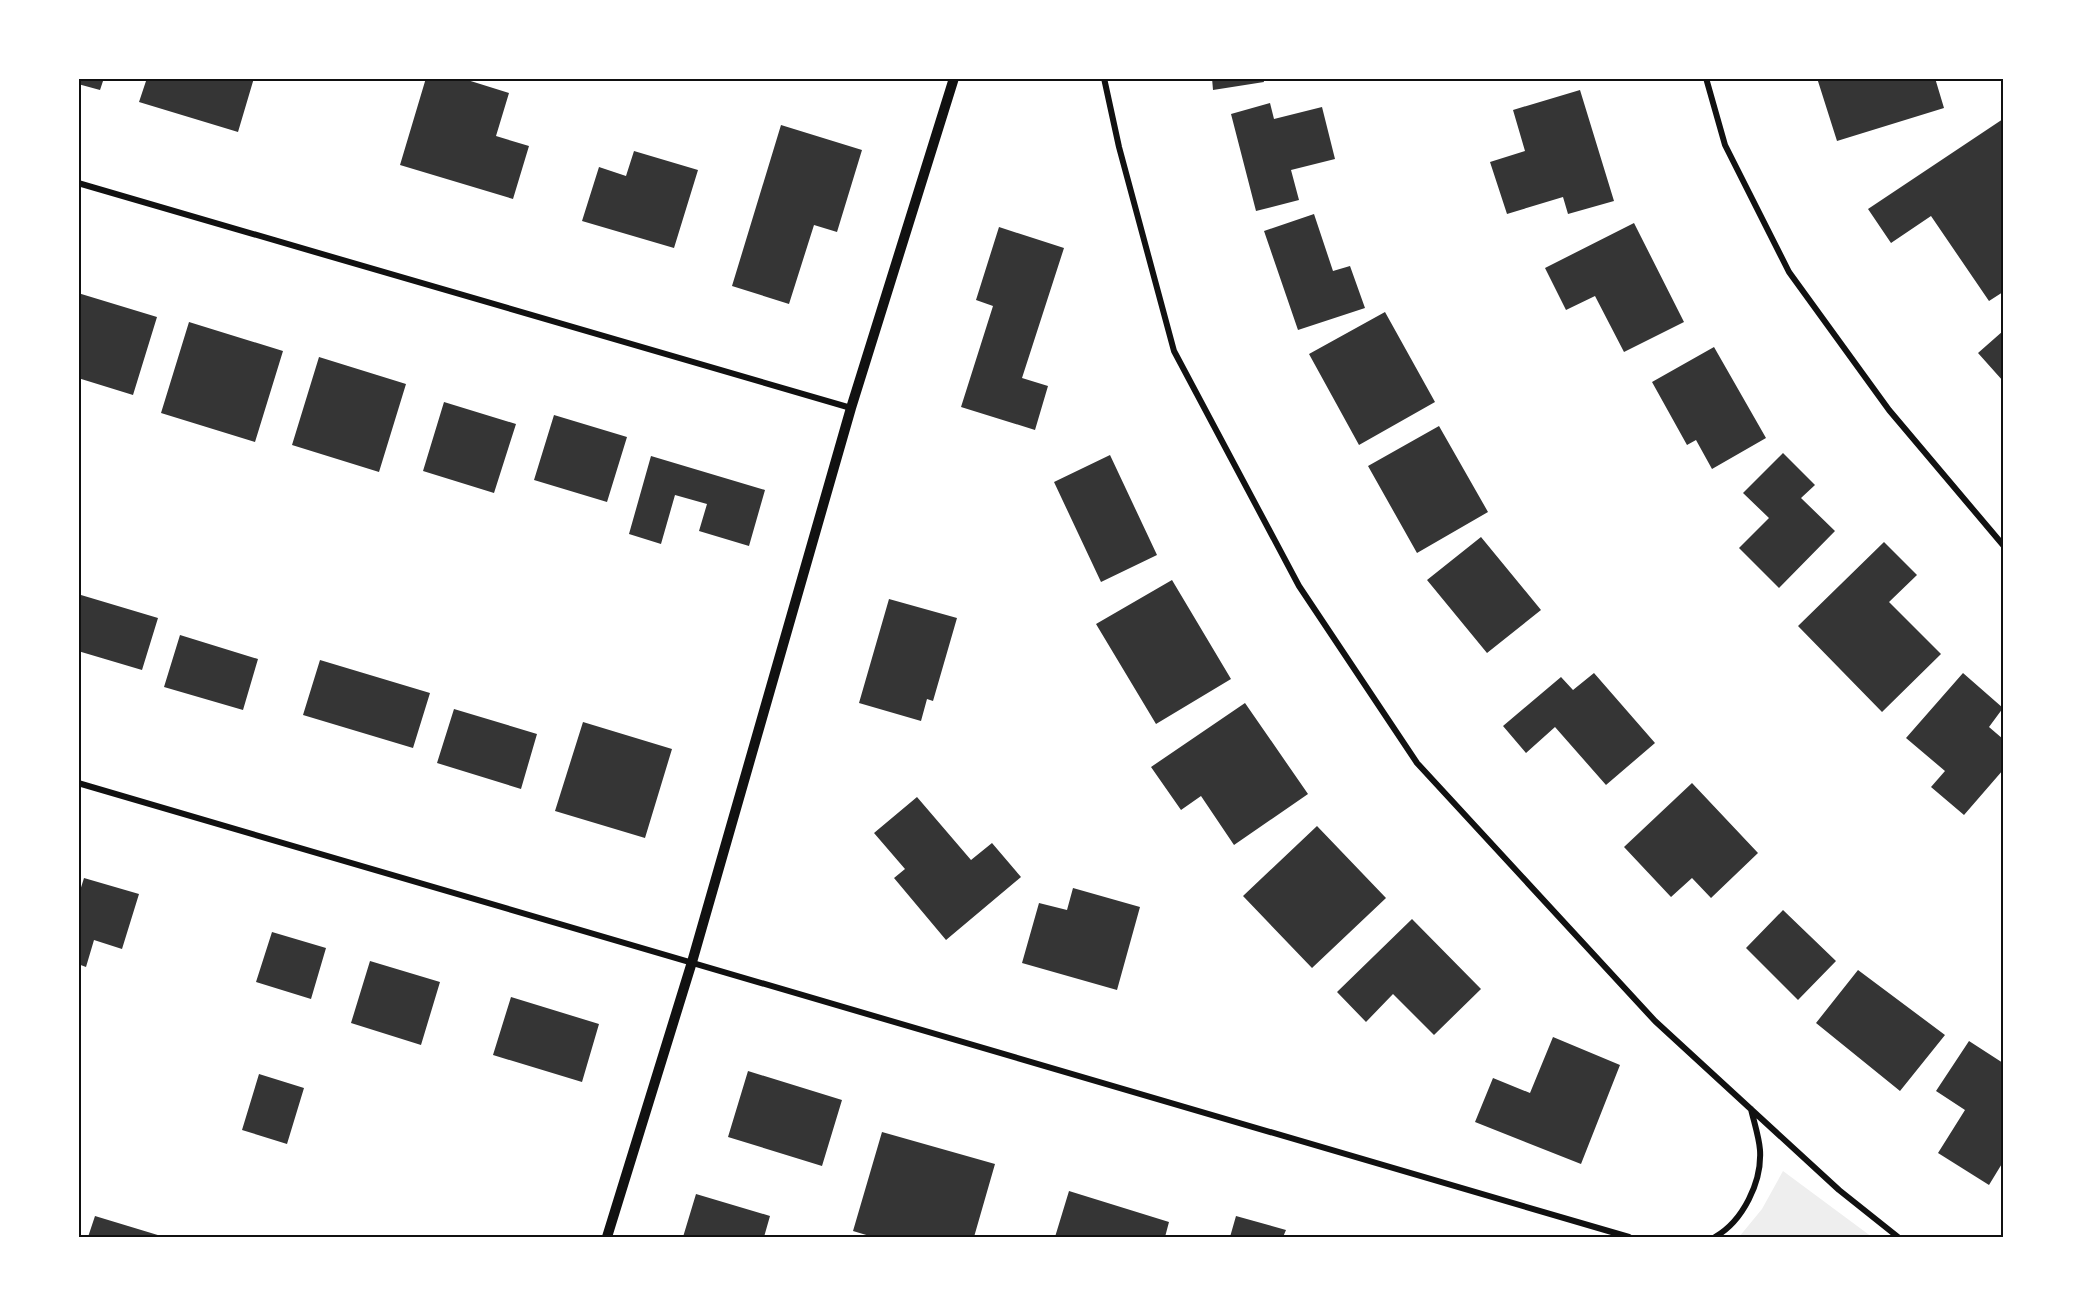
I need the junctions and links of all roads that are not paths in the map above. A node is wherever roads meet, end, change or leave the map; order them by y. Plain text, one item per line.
1 (954, 78) edge
2 (1104, 78) edge
3 (1706, 78) edge
4 (78, 183) edge
5 (851, 408) junction
6 (2003, 545) edge
7 (78, 783) edge
8 (692, 962) junction
9 (1750, 1109) junction
10 (608, 1237) edge
11 (1629, 1237) edge
12 (1715, 1237) edge
13 (1898, 1237) edge

1 - 5 street
2 - 9 street
3 - 6 street
4 - 5 street
5 - 8 street
7 - 8 street
8 - 10 street
8 - 11 street
9 - 12 street
9 - 13 street

